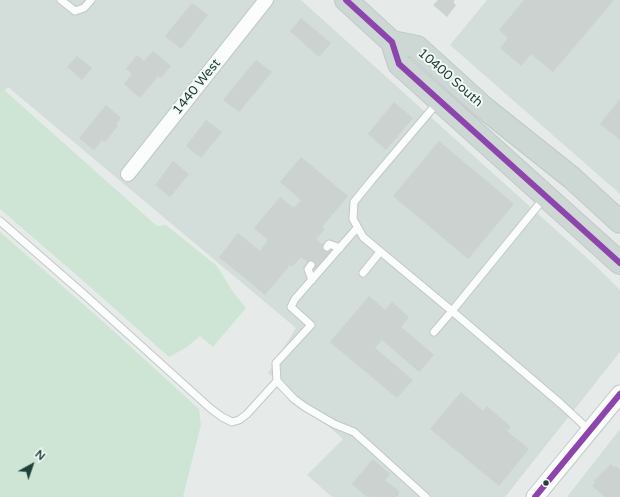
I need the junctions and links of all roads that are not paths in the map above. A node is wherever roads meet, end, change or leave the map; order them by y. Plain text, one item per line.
1 (61, 0) edge
2 (91, 0) edge
3 (266, 0) edge
4 (346, 0) edge
5 (392, 42) junction
6 (440, 100) junction
7 (128, 174) dead end
8 (547, 196) junction
9 (0, 221) edge
10 (620, 222) edge
11 (357, 228) junction
12 (327, 247) dead end
13 (340, 248) junction
14 (380, 252) junction
15 (620, 263) edge
16 (311, 265) dead end
17 (363, 273) dead end
18 (312, 280) junction
19 (452, 311) junction
20 (434, 332) dead end
21 (277, 381) junction
22 (620, 394) edge
23 (589, 430) junction
24 (424, 496) edge
25 (535, 497) edge

1 - 2 lane
3 - 7 street, 1440 West
4 - 5 main road
5 - 6 main road, 10400 South
5 - 10 main road, 10400 South
6 - 8 main road, 10400 South
6 - 11 lane
8 - 15 main road, 10400 South
8 - 19 lane
9 - 21 lane
11 - 13 lane
11 - 14 lane
12 - 13 lane
13 - 18 lane
14 - 17 lane
14 - 19 lane
16 - 18 lane
18 - 21 lane
19 - 20 lane
19 - 23 lane
21 - 24 lane
22 - 23 street
23 - 25 street

